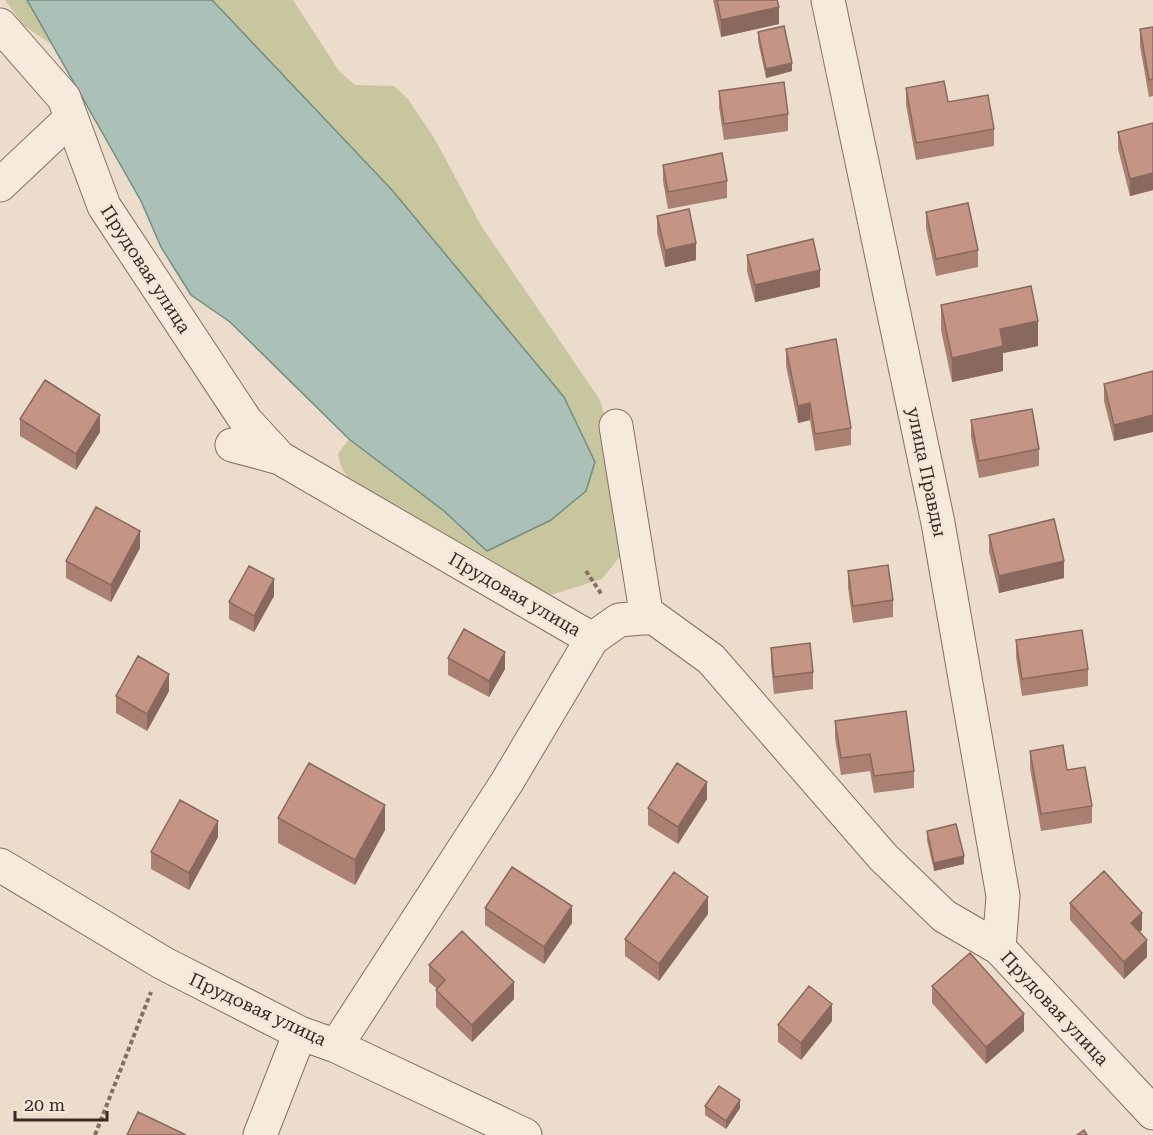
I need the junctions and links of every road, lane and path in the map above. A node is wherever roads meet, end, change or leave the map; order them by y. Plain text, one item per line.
1 (828, 0) edge
2 (0, 25) edge
3 (71, 118) junction
4 (0, 185) edge
5 (616, 426) dead end
6 (232, 445) dead end
7 (280, 459) junction
8 (647, 618) junction
9 (592, 639) junction
10 (0, 865) edge
11 (999, 948) junction
12 (163, 963) junction
13 (300, 1033) junction
14 (336, 1046) junction
15 (1153, 1113) edge
16 (95, 1135) edge
17 (260, 1135) edge
18 (525, 1135) edge

1 - 11 street, улица Правды
2 - 3 street, Прудовая улица
3 - 4 street
3 - 7 street, Прудовая улица
5 - 8 street
6 - 7 street
7 - 9 street, Прудовая улица
8 - 9 street, Прудовая улица
8 - 11 street, Прудовая улица
9 - 14 street
10 - 12 street, Прудовая улица
11 - 15 street, Прудовая улица
12 - 13 street, Прудовая улица
12 - 16 path
13 - 14 street, Прудовая улица
13 - 17 street
14 - 18 street, Прудовая улица

